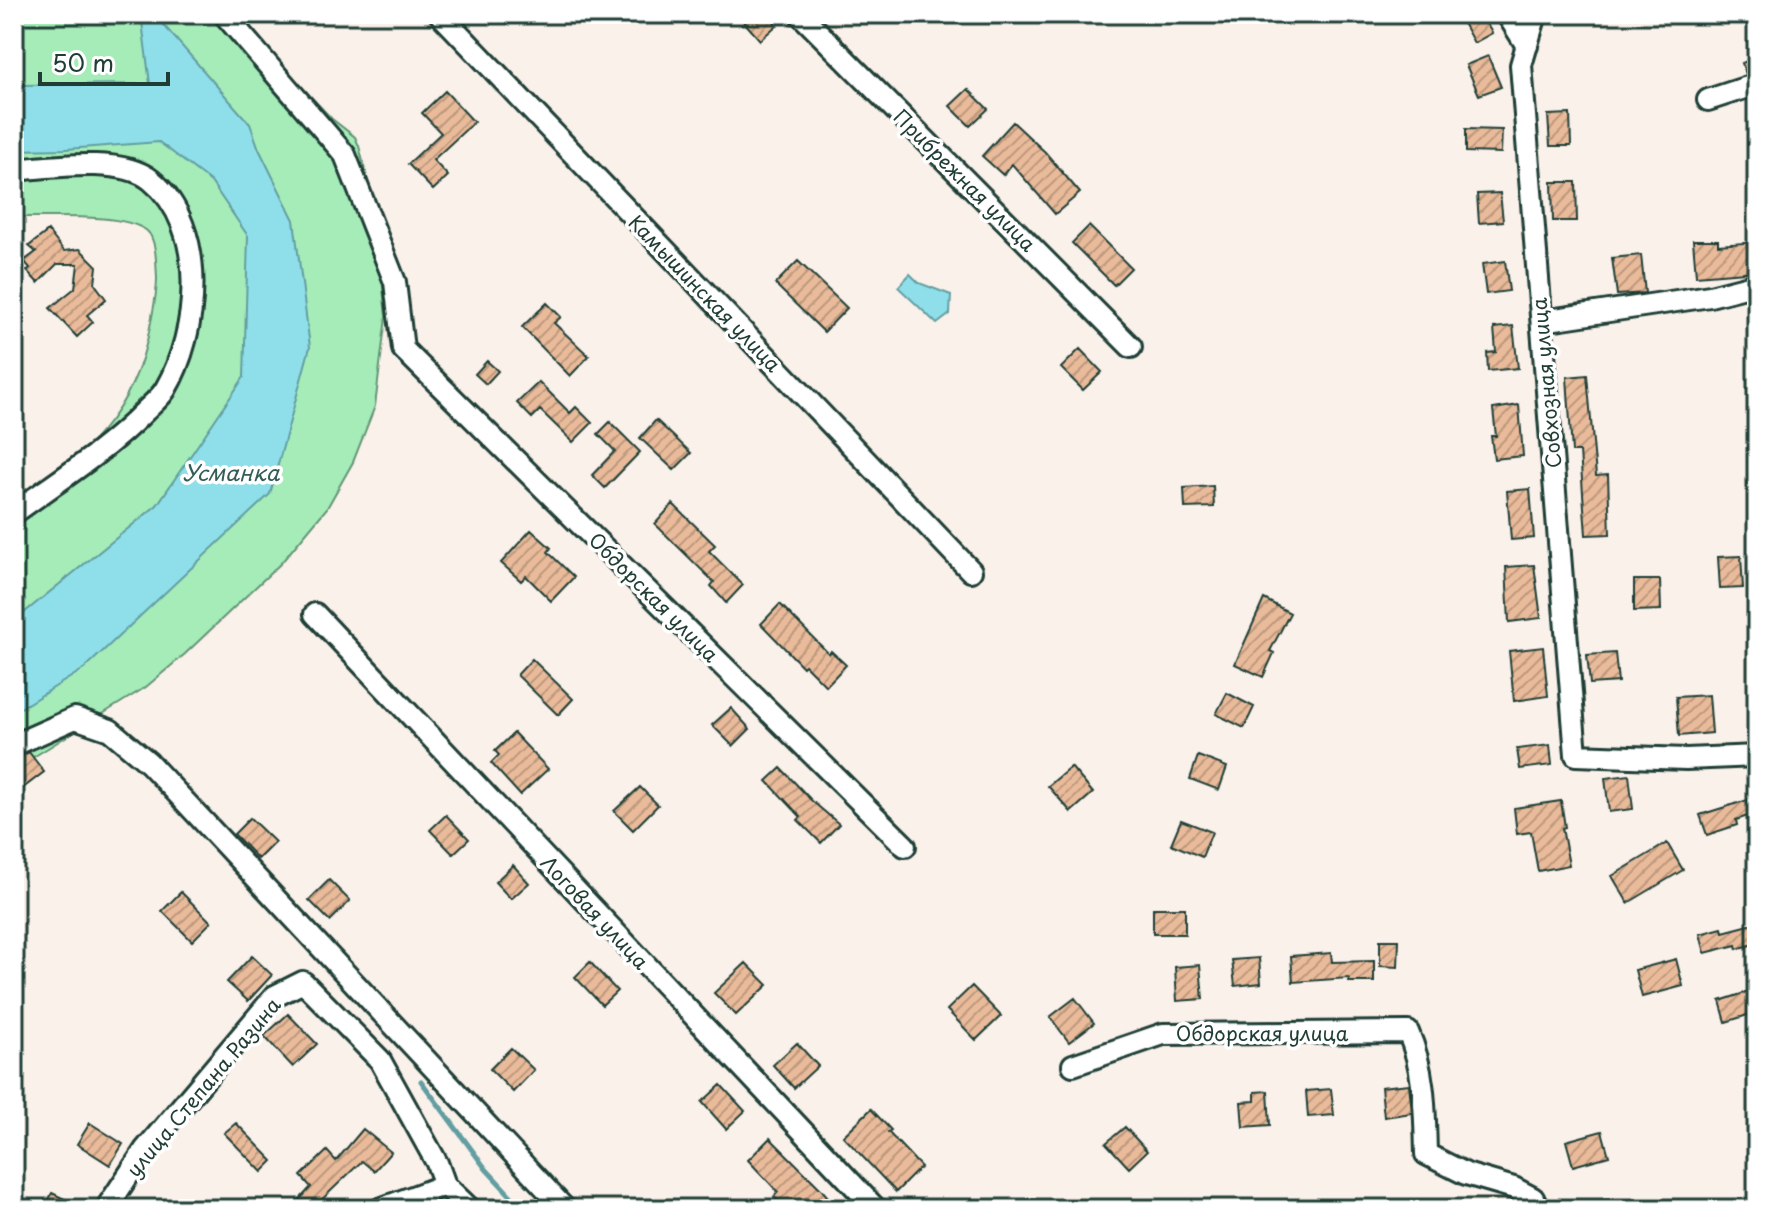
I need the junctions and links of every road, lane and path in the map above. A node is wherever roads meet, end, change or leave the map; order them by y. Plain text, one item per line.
1 (224, 14) edge
2 (440, 14) edge
3 (800, 14) edge
4 (1507, 14) edge
5 (1536, 14) edge
6 (1527, 46) junction
7 (1757, 84) edge
8 (1708, 100) dead end
9 (14, 170) edge
10 (1757, 284) edge
11 (1542, 321) junction
12 (1131, 347) dead end
13 (14, 513) edge
14 (971, 571) dead end
15 (315, 614) dead end
16 (14, 745) edge
17 (1757, 756) edge
18 (905, 846) dead end
19 (1073, 1065) dead end
20 (445, 1185) junction
21 (106, 1209) edge
22 (380, 1209) edge
23 (470, 1209) edge
24 (565, 1209) edge
25 (876, 1209) edge
26 (1538, 1209) edge

1 - 18 street, Обдорская улица
2 - 14 street, Камышинская улица
3 - 12 street, Прибрежная улица
4 - 6 street
5 - 6 street, Совхозная улица
6 - 11 street, Совхозная улица
7 - 8 street
9 - 13 street
10 - 11 street
11 - 17 street, Совхозная улица
15 - 25 street, Логовая улица
16 - 24 street
19 - 26 street, Обдорская улица
20 - 21 street, улица Степана Разина
20 - 22 street
20 - 23 street, улица Степана Разина

